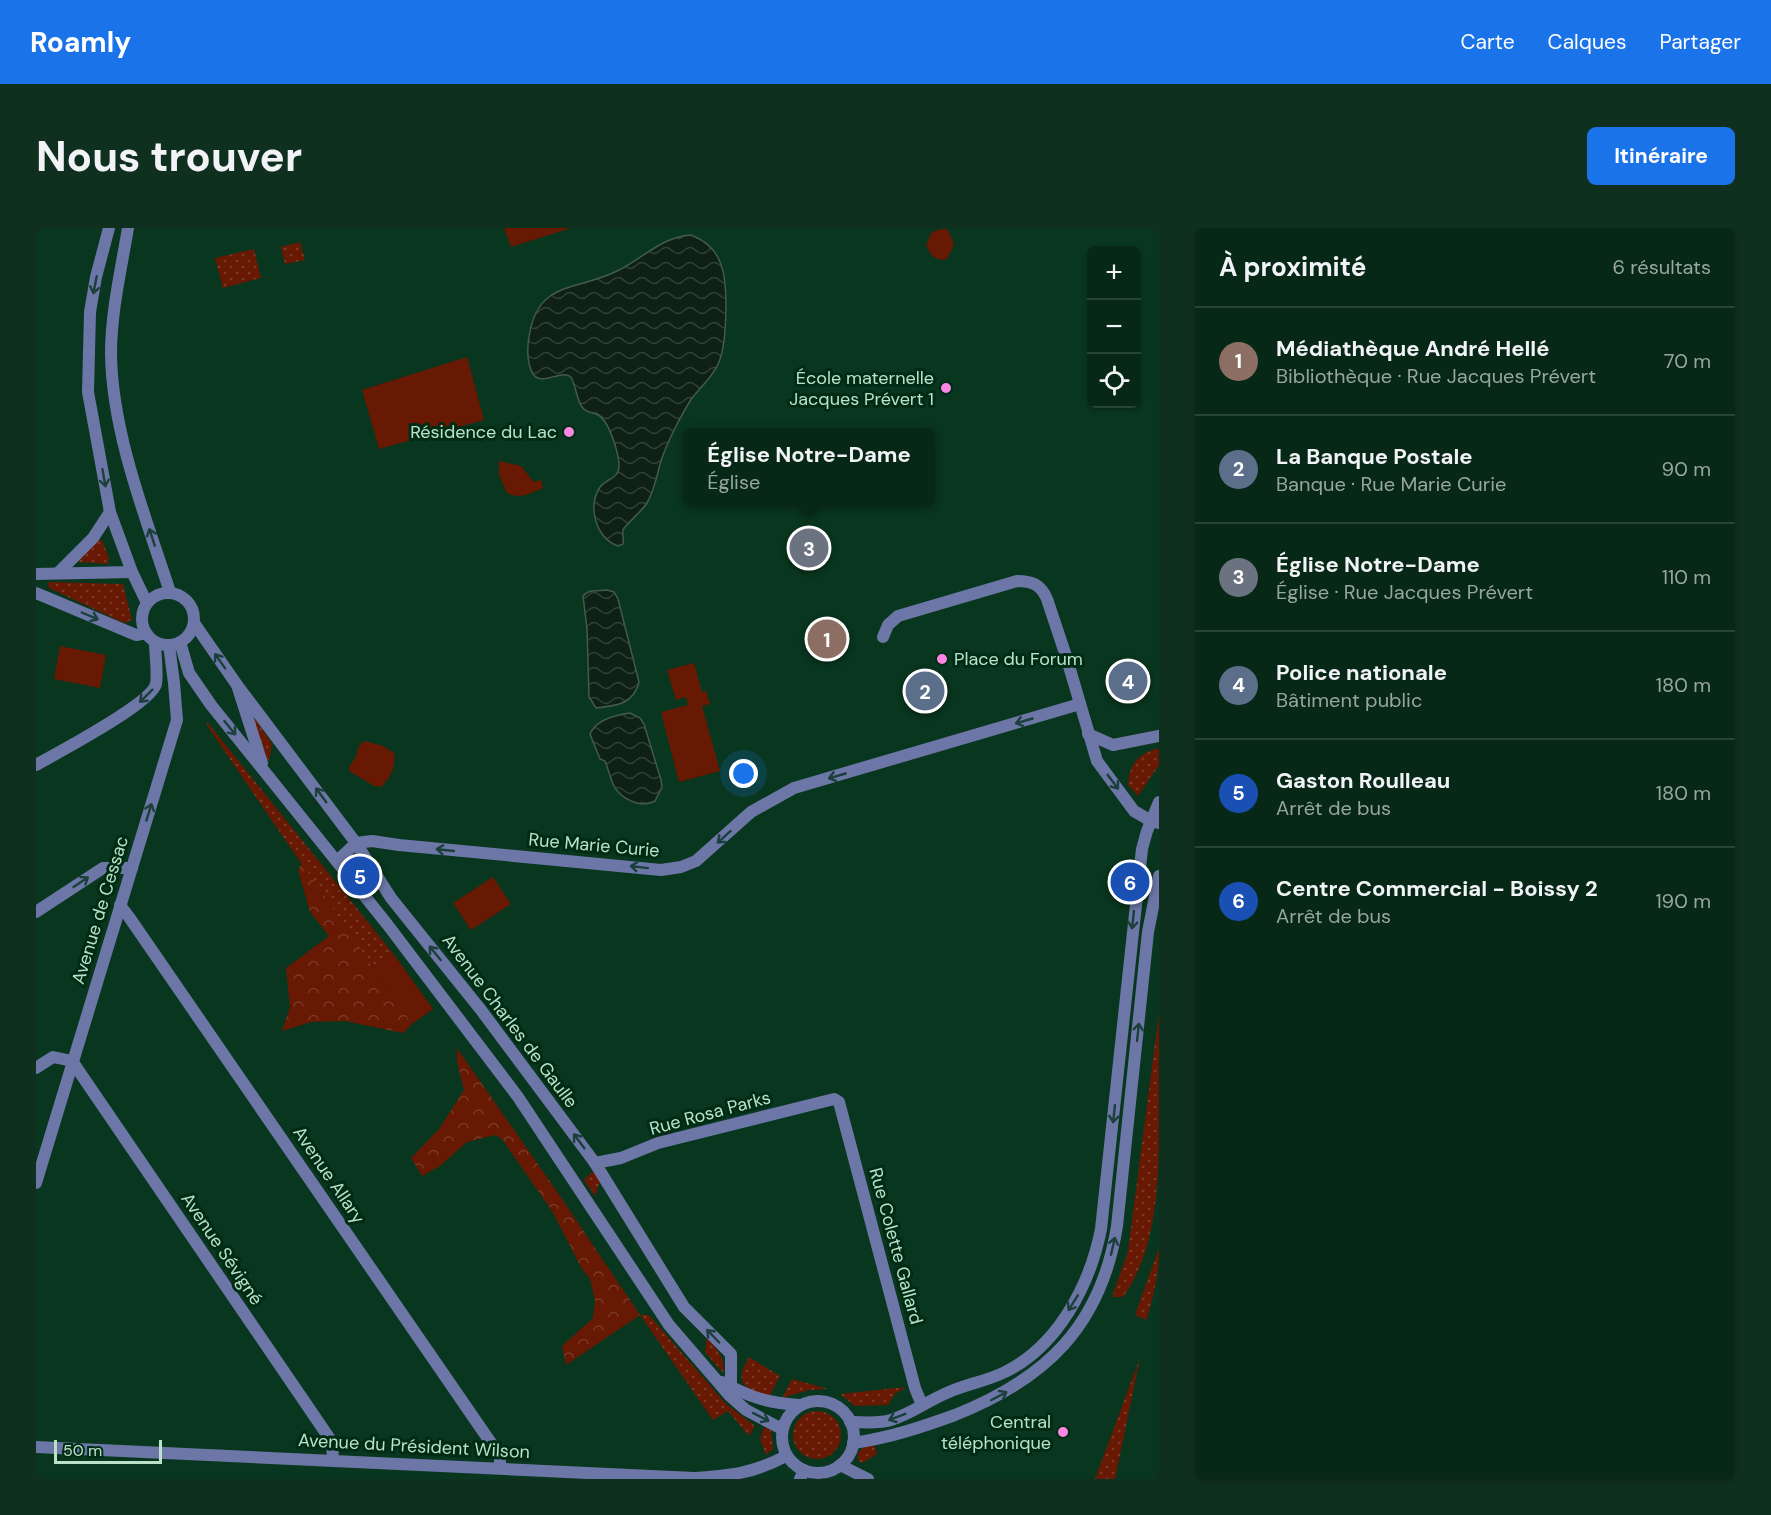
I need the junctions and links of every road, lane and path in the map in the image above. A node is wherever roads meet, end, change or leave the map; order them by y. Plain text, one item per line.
1 (109, 228) edge
2 (128, 228) edge
3 (110, 512) junction
4 (59, 572) junction
5 (132, 572) junction
6 (36, 574) edge
7 (170, 592) junction
8 (36, 593) edge
9 (147, 603) junction
10 (194, 622) junction
11 (146, 633) junction
12 (883, 637) dead end
13 (155, 642) junction
14 (174, 644) junction
15 (237, 684) junction
16 (1080, 704) junction
17 (1088, 734) junction
18 (1159, 736) edge
19 (36, 765) edge
20 (265, 772) junction
21 (1159, 802) edge
22 (1155, 822) edge
23 (356, 843) junction
24 (336, 861) junction
25 (132, 868) junction
26 (1159, 876) edge
27 (120, 905) junction
28 (36, 912) edge
29 (72, 1061) junction
30 (36, 1068) edge
31 (834, 1099) joint
32 (595, 1163) junction
33 (36, 1183) edge
34 (710, 1375) junction
35 (731, 1387) junction
36 (799, 1405) junction
37 (922, 1405) junction
38 (850, 1422) junction
39 (782, 1429) junction
40 (854, 1443) junction
41 (36, 1447) edge
42 (786, 1456) junction
43 (333, 1461) junction
44 (840, 1465) junction
45 (500, 1468) junction
46 (802, 1475) edge
47 (868, 1479) edge

1 -> 3 street
7 -> 2 street
3 - 4 street
3 - 5 street
4 - 5 street
4 - 6 street
5 - 9 street
7 - 9 street
7 - 10 street
8 -> 11 street
9 - 11 street
10 - 14 street
15 -> 10 street, Avenue Charles de Gaulle
11 - 13 street
12 - 16 street
13 - 14 street
13 -> 19 street
14 -> 20 street, Avenue Charles de Gaulle
25 -> 14 street, Avenue de Cessac
15 - 20 street, Avenue Charles de Gaulle
23 -> 15 street, Avenue Charles de Gaulle
16 - 17 street
16 -> 23 street, Rue Marie Curie
17 - 18 street
17 -> 22 street
20 - 24 street, Avenue Charles de Gaulle
21 - 22 street
22 -> 37 street
23 - 24 street
32 -> 23 street, Avenue Charles de Gaulle
24 - 34 street, Avenue Charles de Gaulle
25 - 27 street, Avenue de Cessac
28 -> 25 street
40 -> 26 street
27 - 29 street, Avenue de Cessac
27 - 45 street, Avenue Allary
29 - 30 street
29 - 33 street, Avenue de Cessac
29 - 43 street, Avenue Sévigné
31 - 32 street, Rue Rosa Parks
31 - 37 street, Rue Colette Gallard
35 -> 32 street, Avenue Charles de Gaulle
34 - 35 street, Avenue Charles de Gaulle
34 -> 39 street, Avenue Charles de Gaulle
35 - 36 street, Avenue Charles de Gaulle
36 - 38 street
36 - 39 street
37 -> 38 street
38 - 40 street
39 - 42 street
40 - 44 street
41 - 43 street, Avenue du Président Wilson
42 - 45 street, Avenue du Président Wilson
42 - 46 street
43 - 45 street, Avenue du Président Wilson
44 - 46 street
44 - 47 street

